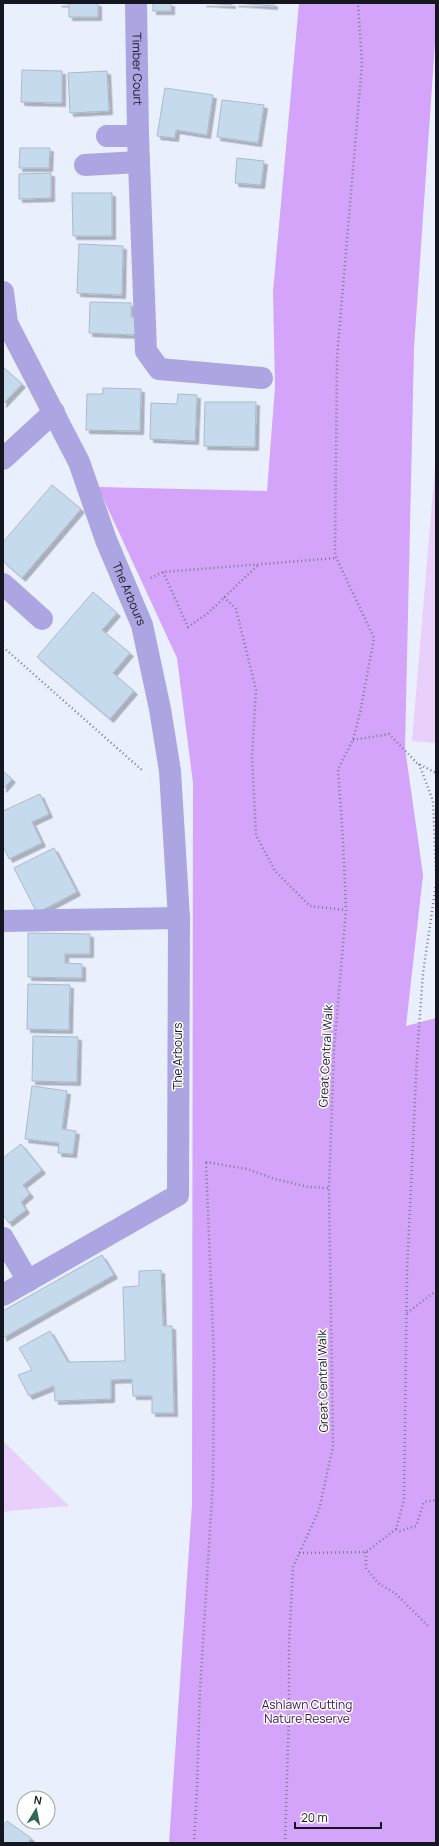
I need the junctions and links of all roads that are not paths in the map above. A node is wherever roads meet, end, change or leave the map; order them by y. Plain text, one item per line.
1 (136, 3) edge
2 (107, 136) dead end
3 (138, 136) junction
4 (139, 162) junction
5 (85, 164) dead end
6 (3, 292) edge
7 (262, 378) dead end
8 (54, 412) junction
9 (3, 459) edge
10 (3, 584) edge
11 (42, 619) dead end
12 (179, 918) junction
13 (3, 921) edge
14 (3, 1238) edge
15 (28, 1281) junction
16 (3, 1295) edge

1 - 3 street, Timber Court
2 - 3 street
3 - 4 street, Timber Court
4 - 5 street
4 - 7 street, Timber Court
6 - 8 street, The Arbours
8 - 9 street
8 - 12 street, The Arbours
10 - 11 street
12 - 13 street
12 - 15 street, The Arbours
14 - 15 street
15 - 16 street

